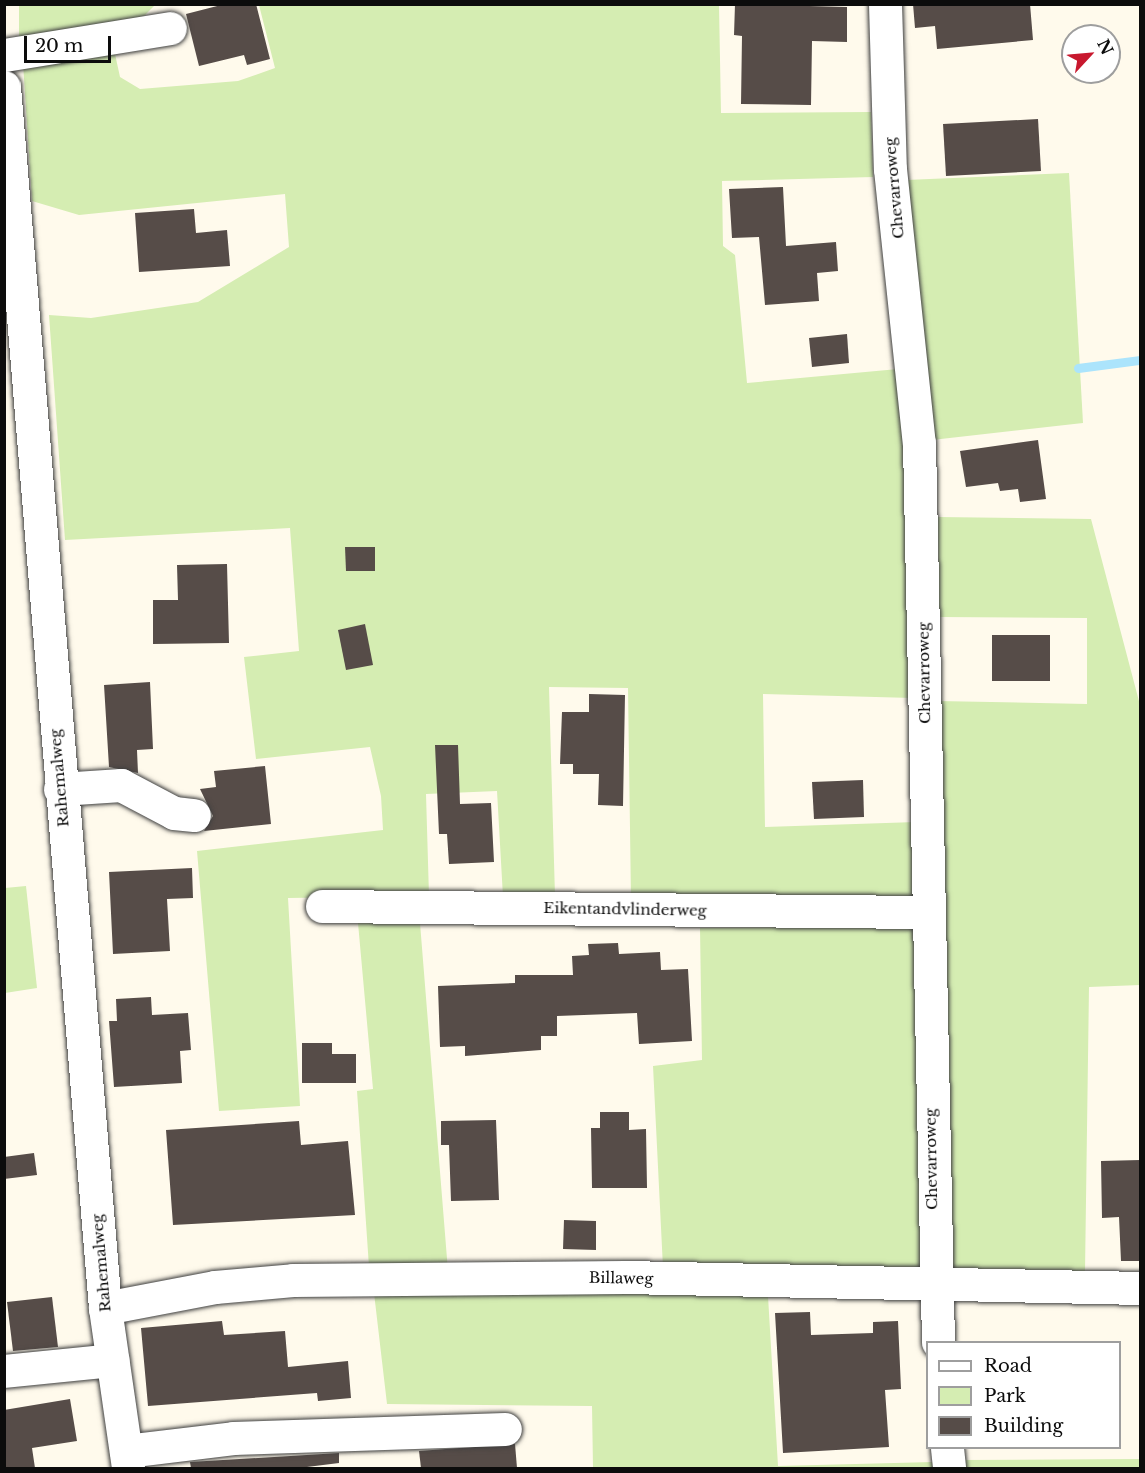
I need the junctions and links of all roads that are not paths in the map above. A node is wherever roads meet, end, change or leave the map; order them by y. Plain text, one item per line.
1 (885, 4) edge
2 (170, 28) dead end
3 (4, 55) edge
4 (4, 87) edge
5 (8, 158) edge
6 (60, 789) junction
7 (194, 815) dead end
8 (322, 906) dead end
9 (928, 912) junction
10 (933, 1286) junction
11 (1140, 1288) edge
12 (105, 1308) junction
13 (938, 1341) edge
14 (112, 1360) junction
15 (4, 1371) edge
16 (506, 1430) dead end
17 (947, 1449) edge
18 (127, 1460) edge
19 (949, 1468) edge

1 - 9 street, Chevarroweg
2 - 3 street
4 - 5 street, Rahemalweg
5 - 6 street, Rahemalweg
6 - 7 street
6 - 12 street, Rahemalweg
8 - 9 street, Eikentandvlinderweg
9 - 10 street, Chevarroweg
10 - 11 street, Billaweg
10 - 12 street, Billaweg
10 - 13 street, Chevarroweg
12 - 14 street, Rahemalweg
14 - 15 street
14 - 18 street, Rahemalweg
16 - 18 street
17 - 19 street

